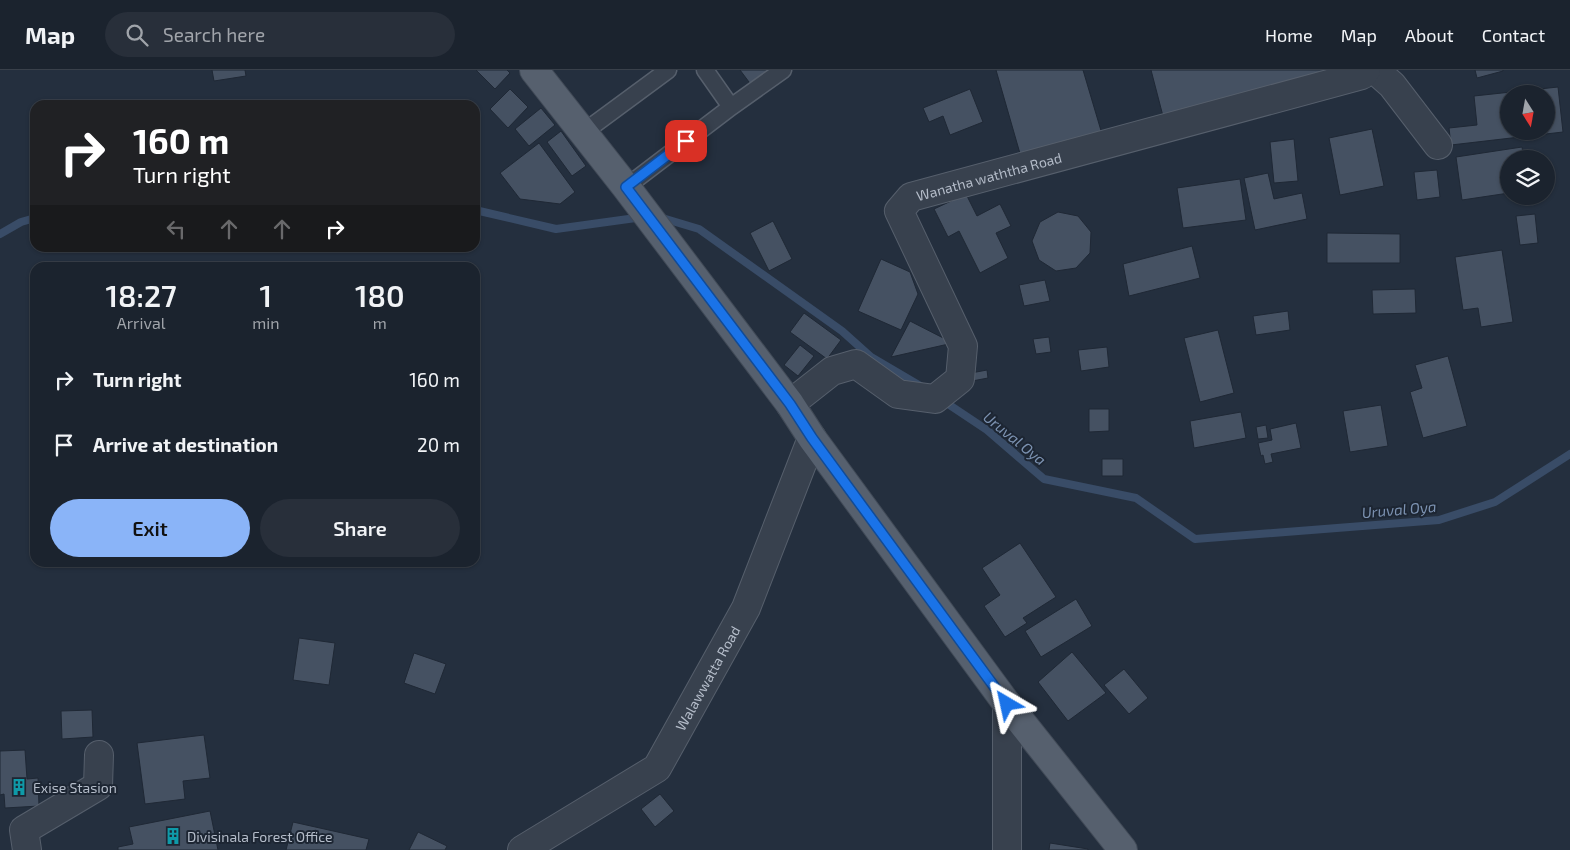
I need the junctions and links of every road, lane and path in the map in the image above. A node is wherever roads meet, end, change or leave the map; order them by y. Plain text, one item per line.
1 (534, 70) edge
2 (668, 70) edge
3 (705, 70) edge
4 (783, 70) edge
5 (1366, 70) edge
6 (1375, 70) edge
7 (731, 106) junction
8 (584, 132) junction
9 (1438, 145) dead end
10 (626, 187) junction
11 (790, 404) junction
12 (812, 438) junction
13 (1007, 704) junction
14 (99, 755) dead end
15 (27, 850) edge
16 (522, 850) edge
17 (1006, 850) edge
18 (1123, 850) edge

1 - 8 main road
2 - 8 lane
3 - 7 lane
4 - 7 lane
5 - 11 street, Wanatha waththa Road
6 - 9 street
7 - 10 lane
8 - 10 main road
10 - 11 main road
11 - 12 main road
12 - 13 main road
12 - 16 street, Walawwatta Road
13 - 17 street
13 - 18 main road
14 - 15 street

